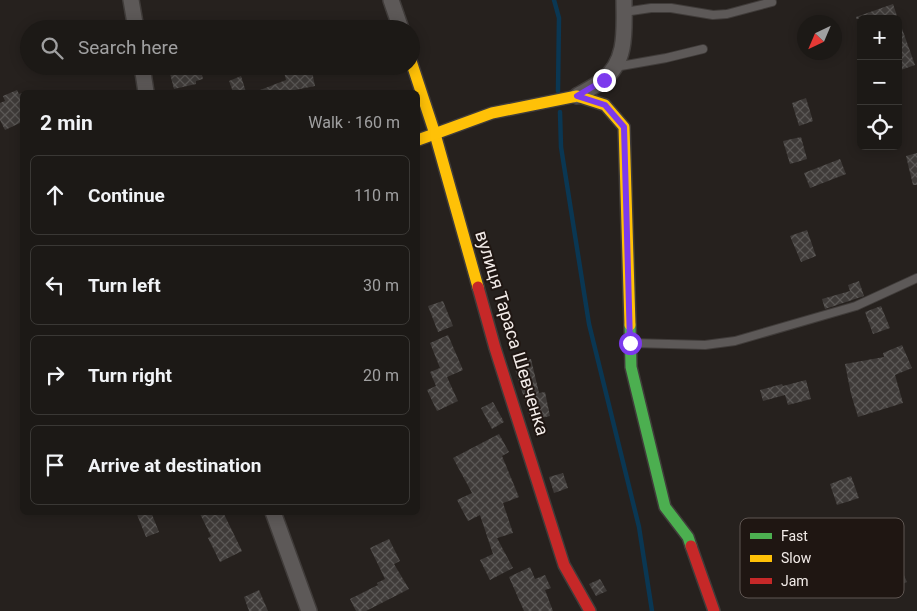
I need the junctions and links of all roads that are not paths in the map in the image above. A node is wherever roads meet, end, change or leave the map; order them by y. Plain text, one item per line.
1 (131, 0) edge
2 (391, 0) edge
3 (772, 2) dead end
4 (624, 6) edge
5 (134, 20) edge
6 (398, 20) edge
7 (703, 48) dead end
8 (614, 67) junction
9 (143, 75) edge
10 (416, 75) edge
11 (146, 90) edge
12 (577, 96) junction
13 (435, 134) junction
14 (420, 139) edge
15 (917, 278) edge
16 (630, 343) junction
17 (274, 515) edge
18 (309, 611) edge
19 (590, 611) edge
20 (714, 611) edge

1 - 5 street
2 - 6 street
3 - 4 lane
4 - 8 street
7 - 8 lane
8 - 12 street
9 - 11 street
10 - 13 street, вулиця Тараса Шевченка
12 - 13 street
12 - 16 street
13 - 14 street
13 - 19 street, вулиця Тараса Шевченка
15 - 16 lane
16 - 20 street
17 - 18 street

